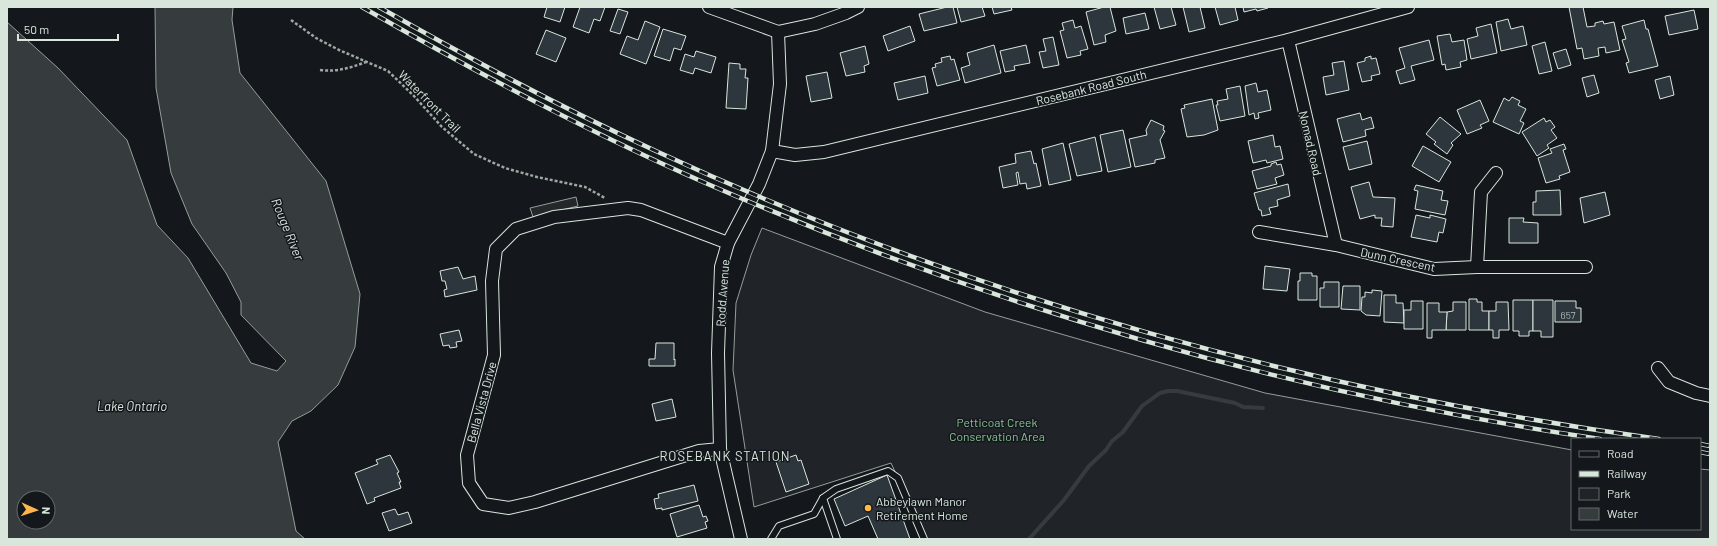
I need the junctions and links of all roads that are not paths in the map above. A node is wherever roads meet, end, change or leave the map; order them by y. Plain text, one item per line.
1 (709, 7) edge
2 (858, 7) edge
3 (1408, 7) edge
4 (778, 32) junction
5 (1288, 40) junction
6 (772, 151) junction
7 (1496, 173) dead end
8 (1259, 232) dead end
9 (728, 243) junction
10 (1336, 245) junction
11 (1586, 266) dead end
12 (1477, 267) junction
13 (1658, 368) dead end
14 (1710, 396) edge
15 (720, 449) junction
16 (823, 498) junction
17 (741, 539) edge
18 (771, 539) edge
19 (837, 539) edge
20 (924, 539) edge

1 - 4 street
2 - 4 street
3 - 5 street, Rosebank Road South
4 - 6 street, Rodd Avenue
5 - 6 street, Rosebank Road South
5 - 10 street, Nomad Road
6 - 9 street, Rodd Avenue
7 - 12 street
8 - 10 street, Dunn Crescent
9 - 15 street, Rodd Avenue
9 - 15 street, Bella Vista Drive
10 - 12 street, Dunn Crescent
11 - 12 street, Dunn Crescent
13 - 14 street
15 - 17 street, Rodd Avenue
16 - 18 lane
16 - 19 lane
16 - 20 lane

